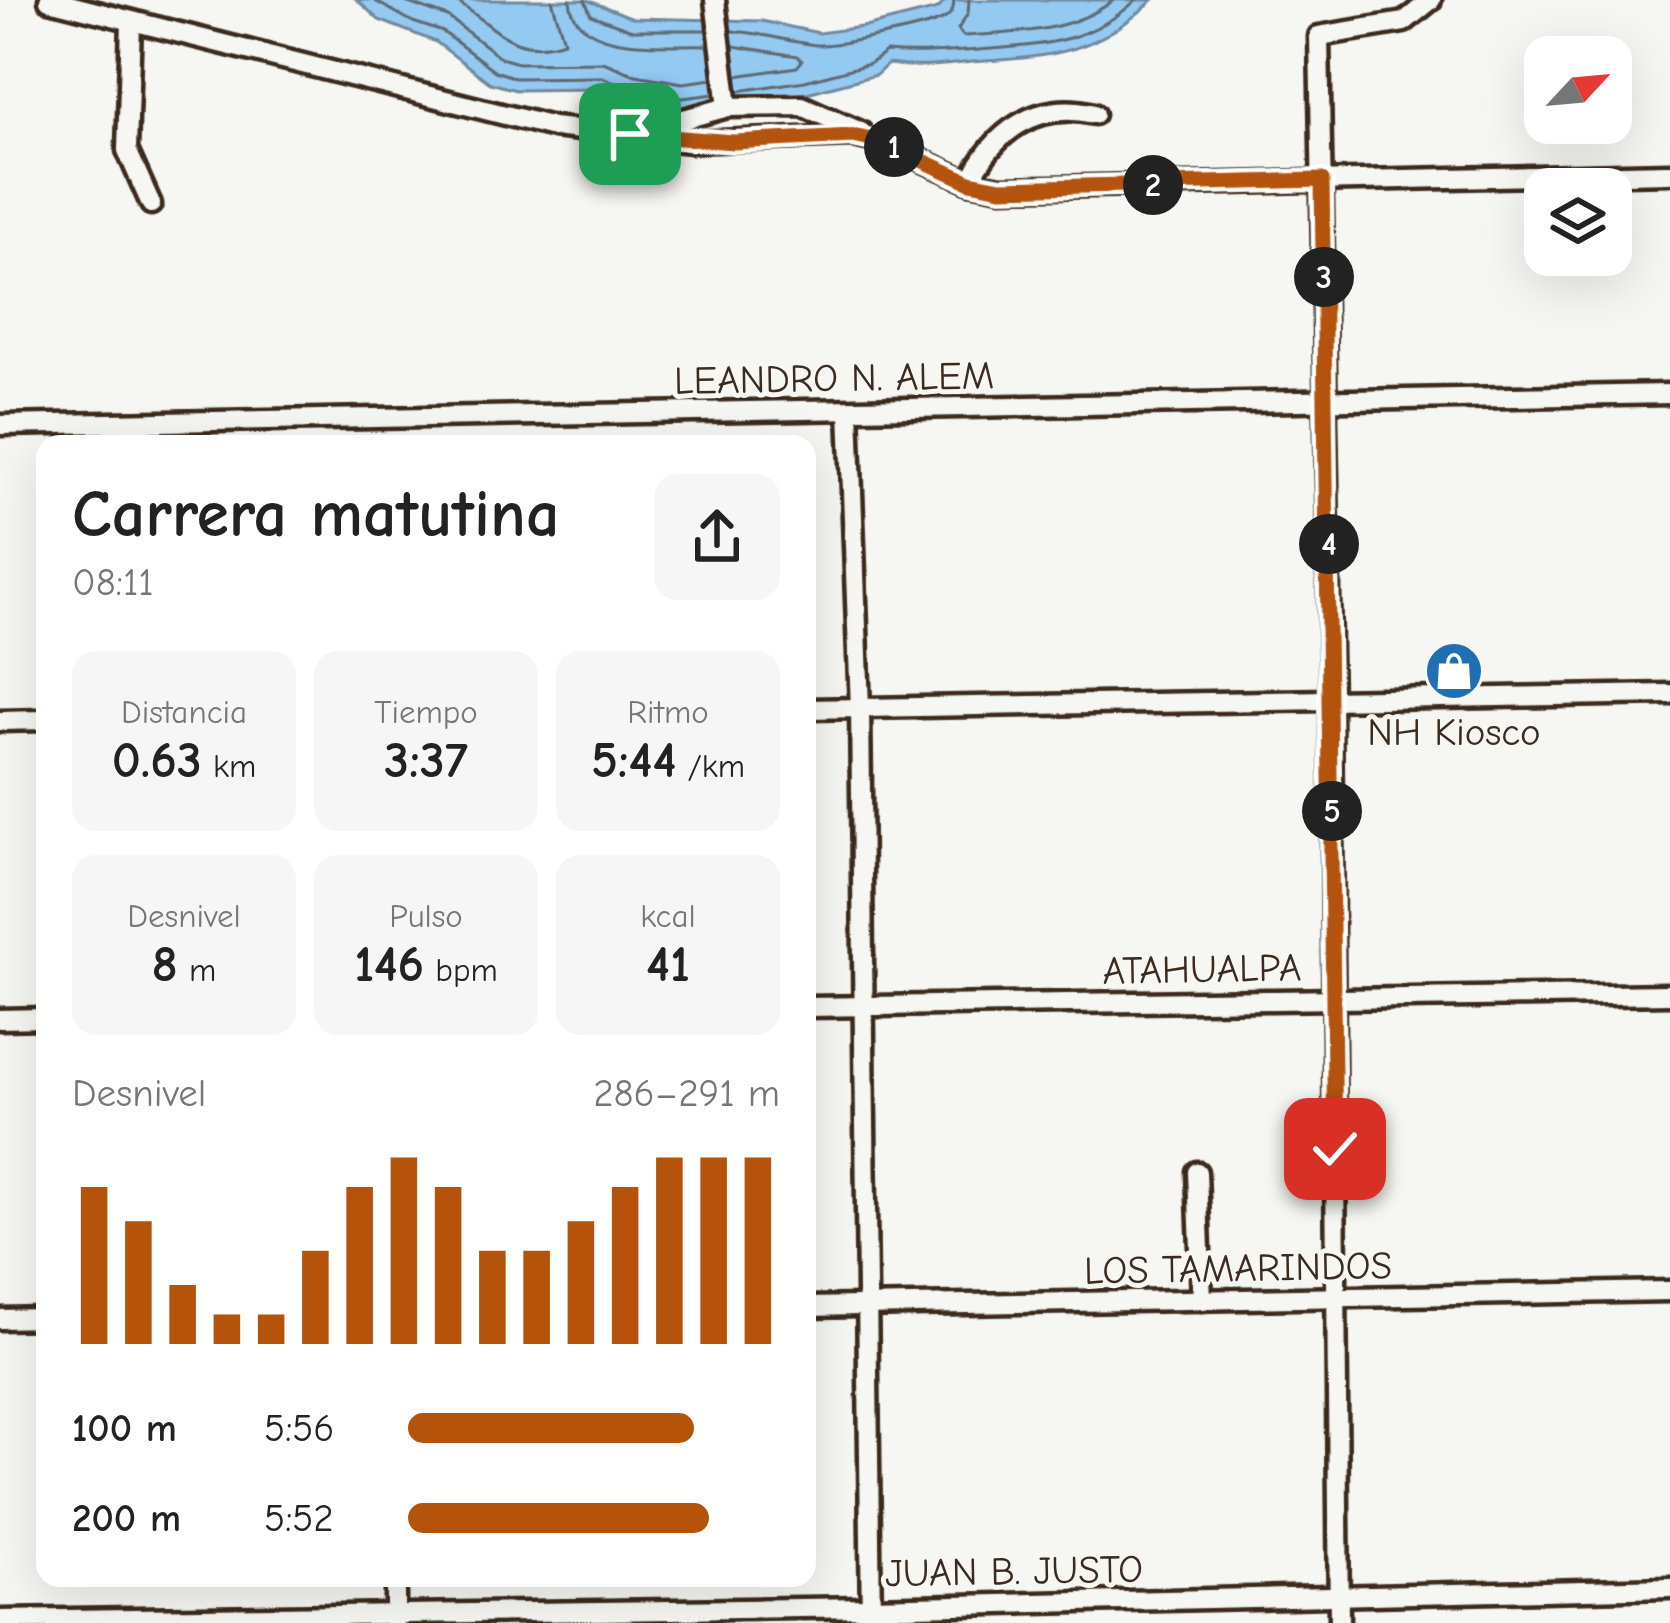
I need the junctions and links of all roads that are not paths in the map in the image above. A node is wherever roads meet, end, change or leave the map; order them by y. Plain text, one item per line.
1 (49, 0) edge
2 (716, 0) edge
3 (1431, 0) edge
4 (131, 22) junction
5 (728, 107) junction
6 (1094, 114) dead end
7 (630, 134) junction
8 (881, 142) junction
9 (1670, 173) edge
10 (1322, 180) junction
11 (970, 182) junction
12 (151, 204) dead end
13 (1670, 394) edge
14 (1327, 402) junction
15 (849, 410) junction
16 (0, 425) edge
17 (1670, 694) edge
18 (1331, 702) junction
19 (816, 709) edge
20 (860, 709) junction
21 (36, 720) edge
22 (0, 721) edge
23 (1670, 994) edge
24 (1334, 999) junction
25 (862, 1006) junction
26 (816, 1007) edge
27 (36, 1018) edge
28 (0, 1019) edge
29 (1197, 1172) dead end
30 (1670, 1291) edge
31 (1336, 1299) junction
32 (1202, 1300) junction
33 (868, 1306) junction
34 (816, 1307) edge
35 (36, 1318) edge
36 (0, 1319) edge
37 (395, 1587) edge
38 (1670, 1588) edge
39 (1338, 1595) junction
40 (870, 1615) edge
41 (395, 1618) edge
42 (0, 1620) edge
43 (1339, 1623) edge

1 - 4 street
2 - 5 street
3 - 10 street
4 - 7 street
4 - 12 street
5 - 7 street
5 - 8 street
6 - 11 street
7 - 8 street
8 - 11 street
9 - 10 street
10 - 11 street
10 - 14 street
13 - 14 street, LEANDRO N. ALEM
14 - 15 street, LEANDRO N. ALEM
14 - 18 street
15 - 16 street, LEANDRO N. ALEM
15 - 20 street
17 - 18 street
18 - 20 street
18 - 24 street
19 - 20 street
20 - 25 street
21 - 22 street
23 - 24 street, ATAHUALPA
24 - 25 street, ATAHUALPA
24 - 31 street
25 - 26 street, ATAHUALPA
25 - 33 street
27 - 28 street
29 - 32 street
30 - 31 street, LOS TAMARINDOS
31 - 32 street, LOS TAMARINDOS
31 - 39 street
32 - 33 street, LOS TAMARINDOS
33 - 34 street, LOS TAMARINDOS
33 - 40 street
35 - 36 street
37 - 41 street
38 - 39 street, JUAN B. JUSTO
39 - 40 street, JUAN B. JUSTO
39 - 43 street
40 - 41 street, JUAN B. JUSTO
41 - 42 street, JUAN B. JUSTO

